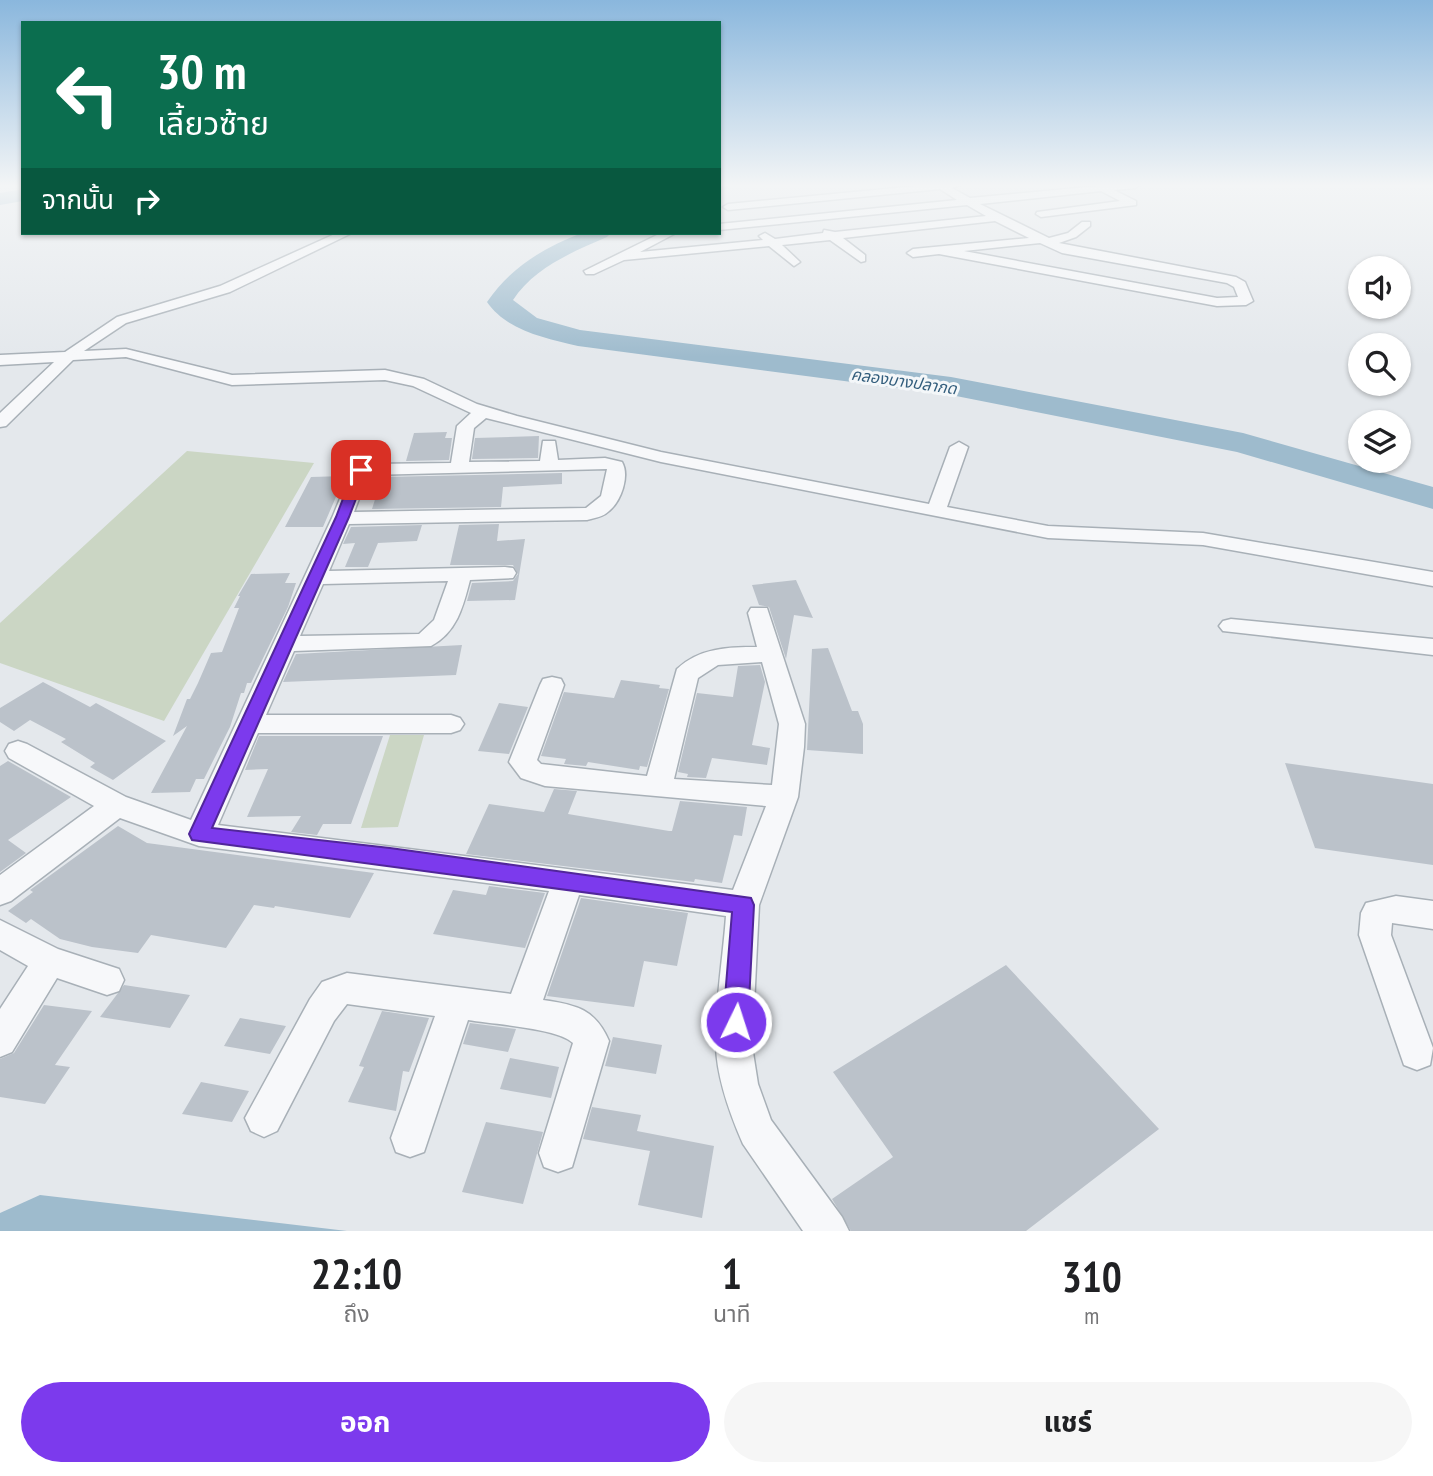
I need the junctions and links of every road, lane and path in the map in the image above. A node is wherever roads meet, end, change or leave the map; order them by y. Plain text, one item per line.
1 (327, 242) edge
2 (650, 242) edge
3 (767, 242) edge
4 (771, 242) edge
5 (841, 242) edge
6 (1037, 242) edge
7 (1044, 242) edge
8 (712, 248) junction
9 (938, 250) junction
10 (913, 253) dead end
11 (650, 255) junction
12 (621, 256) junction
13 (861, 258) dead end
14 (727, 262) dead end
15 (794, 262) dead end
16 (660, 268) dead end
17 (590, 271) dead end
18 (68, 357) junction
19 (0, 360) edge
20 (484, 412) junction
21 (0, 422) edge
22 (549, 445) dead end
23 (959, 447) dead end
24 (549, 466) junction
25 (459, 468) junction
26 (936, 510) junction
27 (342, 517) junction
28 (505, 573) dead end
29 (461, 574) junction
30 (314, 578) junction
31 (1433, 579) edge
32 (758, 613) dead end
33 (1231, 626) dead end
34 (285, 644) junction
35 (1433, 647) edge
36 (771, 654) junction
37 (552, 685) dead end
38 (249, 724) junction
39 (451, 724) dead end
40 (18, 751) dead end
41 (659, 788) junction
42 (784, 797) junction
43 (116, 805) junction
44 (199, 834) junction
45 (568, 882) junction
46 (0, 892) edge
47 (743, 905) junction
48 (1433, 915) edge
49 (0, 934) edge
50 (49, 961) junction
51 (107, 980) dead end
52 (457, 1001) junction
53 (522, 1012) junction
54 (0, 1040) edge
55 (1417, 1053) dead end
56 (264, 1118) dead end
57 (410, 1138) dead end
58 (558, 1153) dead end
59 (828, 1231) edge

1 - 18 street
2 - 12 street
3 - 8 street
4 - 15 street
5 - 13 street
6 - 9 street
7 - 9 street
8 - 11 street
8 - 14 street
9 - 10 street
11 - 12 street
11 - 16 street
12 - 17 street
18 - 19 street
18 - 20 street
18 - 21 street
20 - 25 street
20 - 26 street
22 - 24 street
23 - 26 street
24 - 25 street
24 - 27 street
25 - 27 street
26 - 31 street
27 - 30 street
28 - 29 street
29 - 30 street
29 - 34 street
30 - 34 street
32 - 36 street
33 - 35 street
34 - 38 street
36 - 41 street
36 - 42 street
37 - 41 street
38 - 39 street
38 - 44 street
40 - 43 street
41 - 42 street
42 - 47 street
43 - 44 street
43 - 46 street
44 - 45 street
45 - 47 street
45 - 53 street
47 - 59 street
48 - 55 street
49 - 50 street
50 - 51 street
50 - 54 street
52 - 53 street
52 - 56 street
52 - 57 street
53 - 58 street

